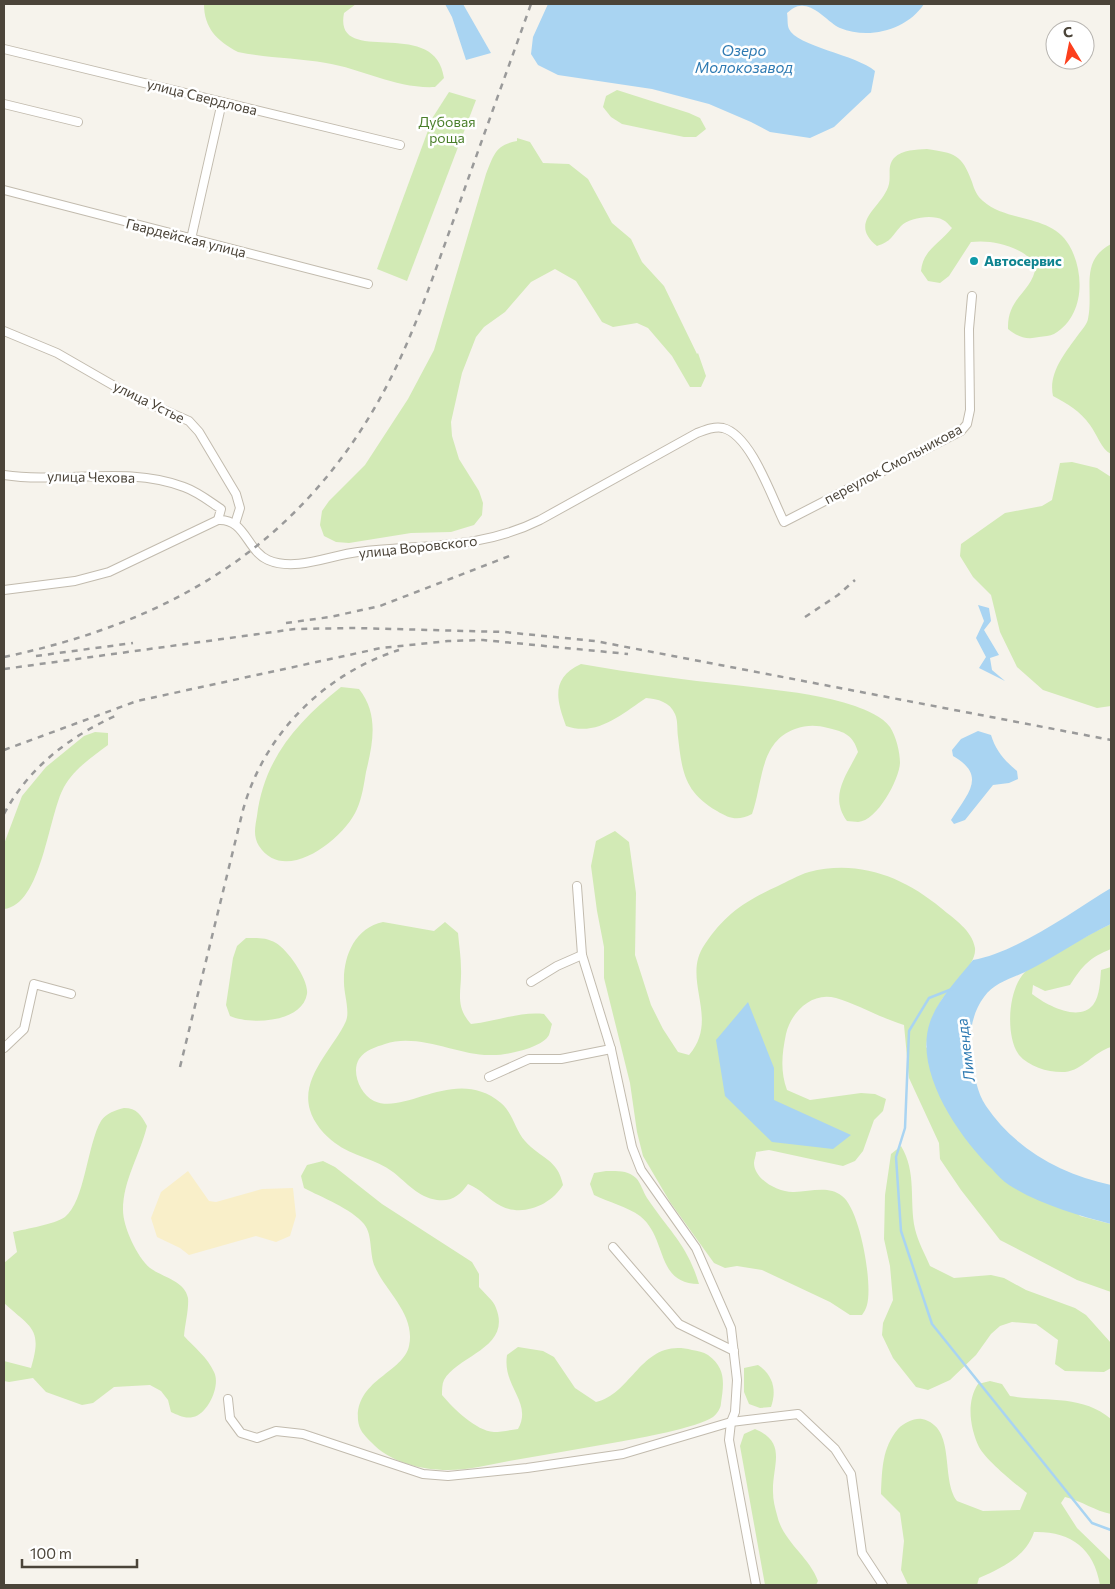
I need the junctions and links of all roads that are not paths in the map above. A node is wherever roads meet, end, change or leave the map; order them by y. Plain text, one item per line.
1 (4, 48) edge
2 (222, 102) junction
3 (4, 104) edge
4 (78, 122) dead end
5 (400, 145) dead end
6 (4, 190) edge
7 (191, 239) junction
8 (368, 284) dead end
9 (972, 296) dead end
10 (4, 331) edge
11 (4, 475) edge
12 (218, 520) junction
13 (784, 522) joint
14 (235, 524) junction
15 (4, 590) edge
16 (577, 886) dead end
17 (582, 955) junction
18 (531, 982) dead end
19 (71, 994) dead end
20 (4, 1048) edge
21 (611, 1049) junction
22 (489, 1077) dead end
23 (613, 1247) dead end
24 (734, 1351) junction
25 (228, 1399) dead end
26 (731, 1422) junction
27 (756, 1585) edge
28 (883, 1585) edge

1 - 2 street, улица Свердлова
2 - 5 street, улица Свердлова
2 - 7 street
3 - 4 street
6 - 7 street, Гвардейская улица
7 - 8 street, Гвардейская улица
9 - 13 street, переулок Смольникова
10 - 14 street, улица Устье
11 - 12 street, улица Чехова
12 - 14 street
12 - 15 street
13 - 14 street, улица Воровского
16 - 17 street
17 - 18 street
17 - 21 street
19 - 20 street
21 - 22 street
21 - 24 street
23 - 24 street
24 - 26 street
25 - 26 street
26 - 27 street
26 - 28 street

